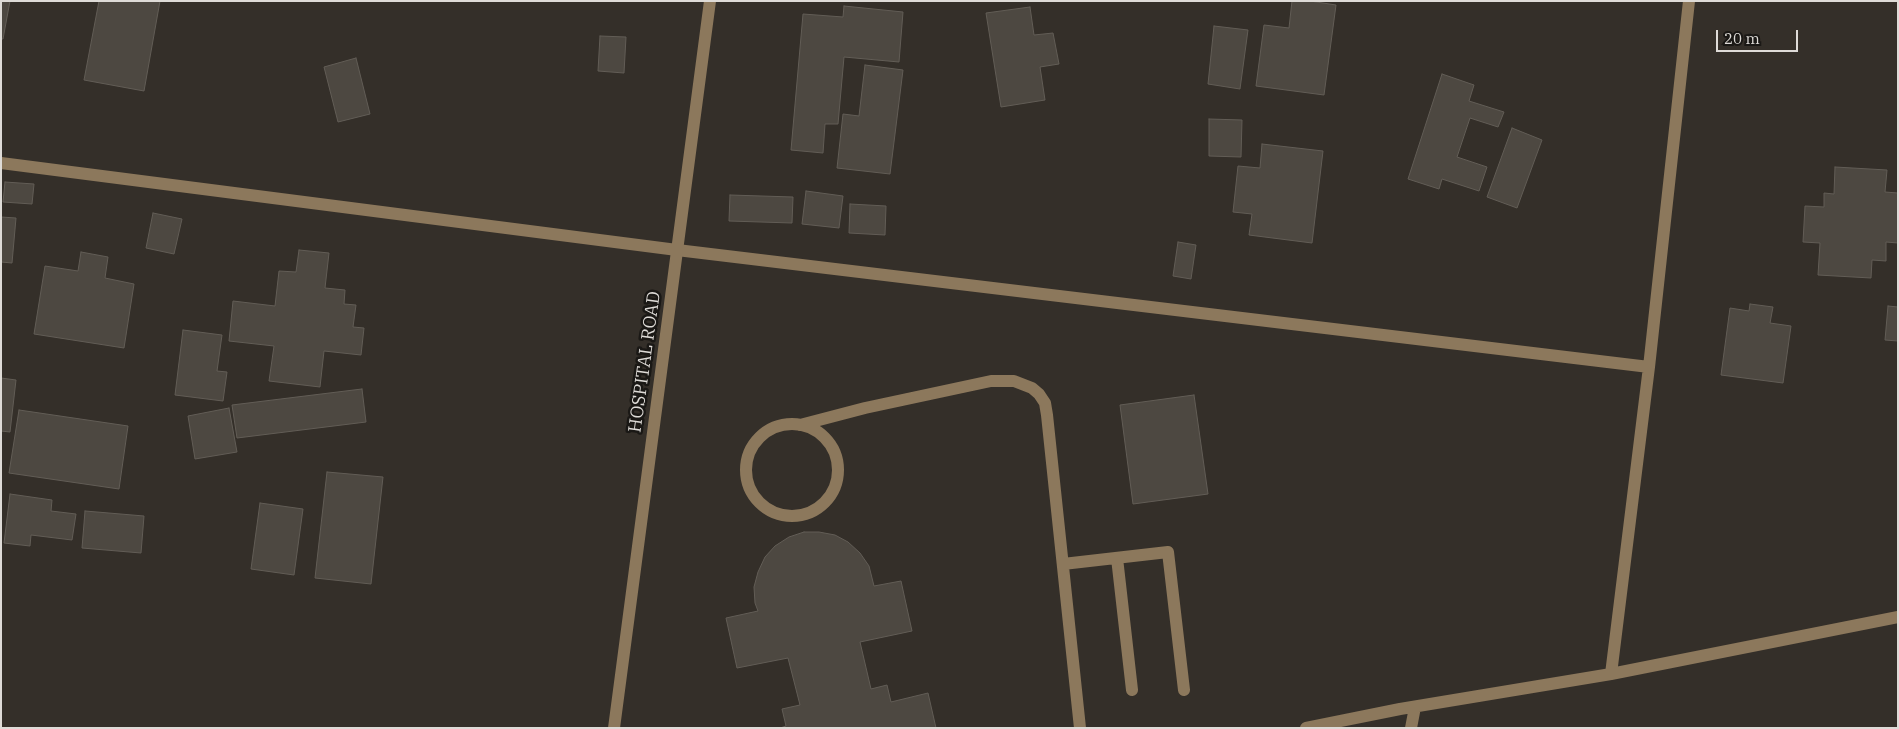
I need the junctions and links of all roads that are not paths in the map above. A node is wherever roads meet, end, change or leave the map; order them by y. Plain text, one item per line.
1 (710, 1) edge
2 (1689, 1) edge
3 (1, 163) edge
4 (677, 250) junction
5 (1649, 368) junction
6 (800, 425) junction
7 (1118, 558) junction
8 (1063, 564) junction
9 (1898, 617) edge
10 (1611, 674) junction
11 (1132, 690) dead end
12 (1184, 690) dead end
13 (1415, 707) junction
14 (614, 728) edge
15 (1080, 728) edge
16 (1306, 728) edge
17 (1412, 728) edge

1 - 4 street, HOSPITAL ROAD
2 - 5 street
3 - 4 street
4 - 5 street
4 - 14 street, HOSPITAL ROAD
5 - 10 street
6 - 6 street
6 - 8 street
7 - 8 street
7 - 11 street
7 - 12 street
8 - 15 street
9 - 10 street
10 - 13 street
13 - 16 street
13 - 17 street

